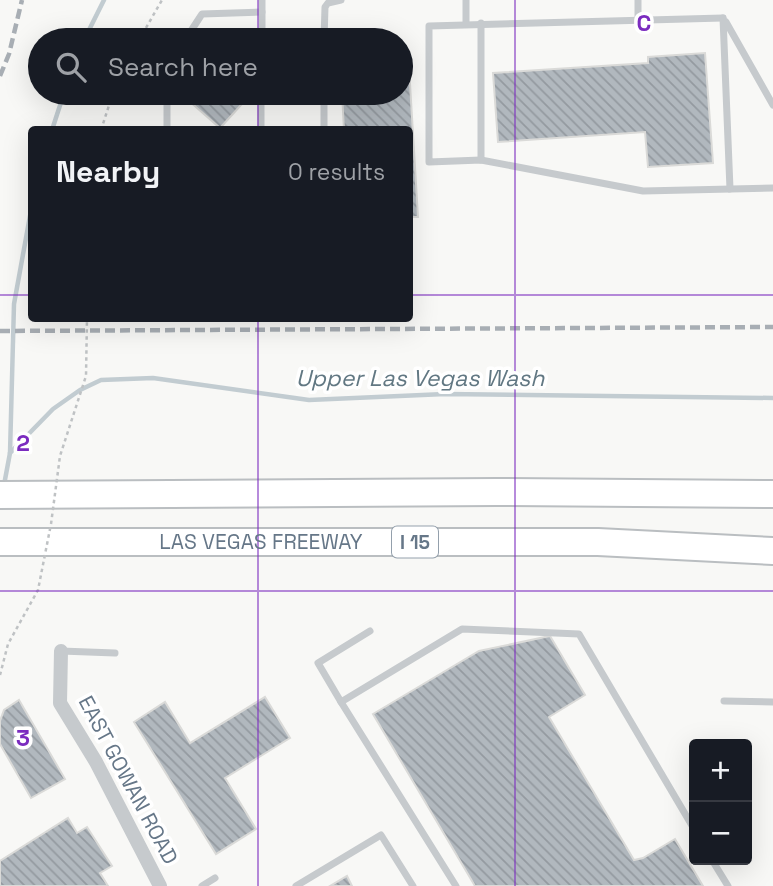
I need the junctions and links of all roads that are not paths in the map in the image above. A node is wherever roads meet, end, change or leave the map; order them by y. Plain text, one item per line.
1 (262, 0) edge
2 (341, 0) edge
3 (466, 0) edge
4 (638, 0) edge
5 (262, 12) junction
6 (723, 18) junction
7 (638, 20) junction
8 (481, 23) junction
9 (466, 24) junction
10 (193, 28) edge
11 (262, 28) edge
12 (324, 28) edge
13 (167, 105) edge
14 (261, 105) edge
15 (324, 105) edge
16 (773, 105) edge
17 (167, 126) edge
18 (261, 126) edge
19 (324, 126) edge
20 (481, 160) junction
21 (773, 188) edge
22 (730, 189) junction
23 (773, 494) edge
24 (0, 495) edge
25 (0, 542) edge
26 (773, 551) edge
27 (370, 631) dead end
28 (61, 651) joint
29 (115, 653) dead end
30 (724, 701) dead end
31 (341, 702) junction
32 (773, 702) edge
33 (689, 821) edge
34 (715, 865) edge
35 (215, 878) dead end
36 (160, 886) edge
37 (202, 886) edge
38 (296, 886) edge
39 (413, 886) edge
40 (456, 886) edge
41 (727, 886) edge

1 - 5 lane
2 - 12 lane
3 - 9 lane
4 - 7 lane
5 - 10 lane
5 - 11 lane
6 - 7 lane
6 - 16 lane
6 - 22 lane
7 - 8 lane
8 - 9 lane
8 - 20 lane
9 - 20 lane
13 - 17 lane
14 - 18 lane
15 - 19 lane
20 - 22 lane
21 - 22 lane
23 - 24 highway
25 - 26 highway, LAS VEGAS FREEWAY / I 15
27 - 31 lane
28 - 29 lane
28 - 36 street, EAST GOWAN ROAD
30 - 32 lane
31 - 33 lane
31 - 40 lane
34 - 41 lane
35 - 37 lane
38 - 39 lane

